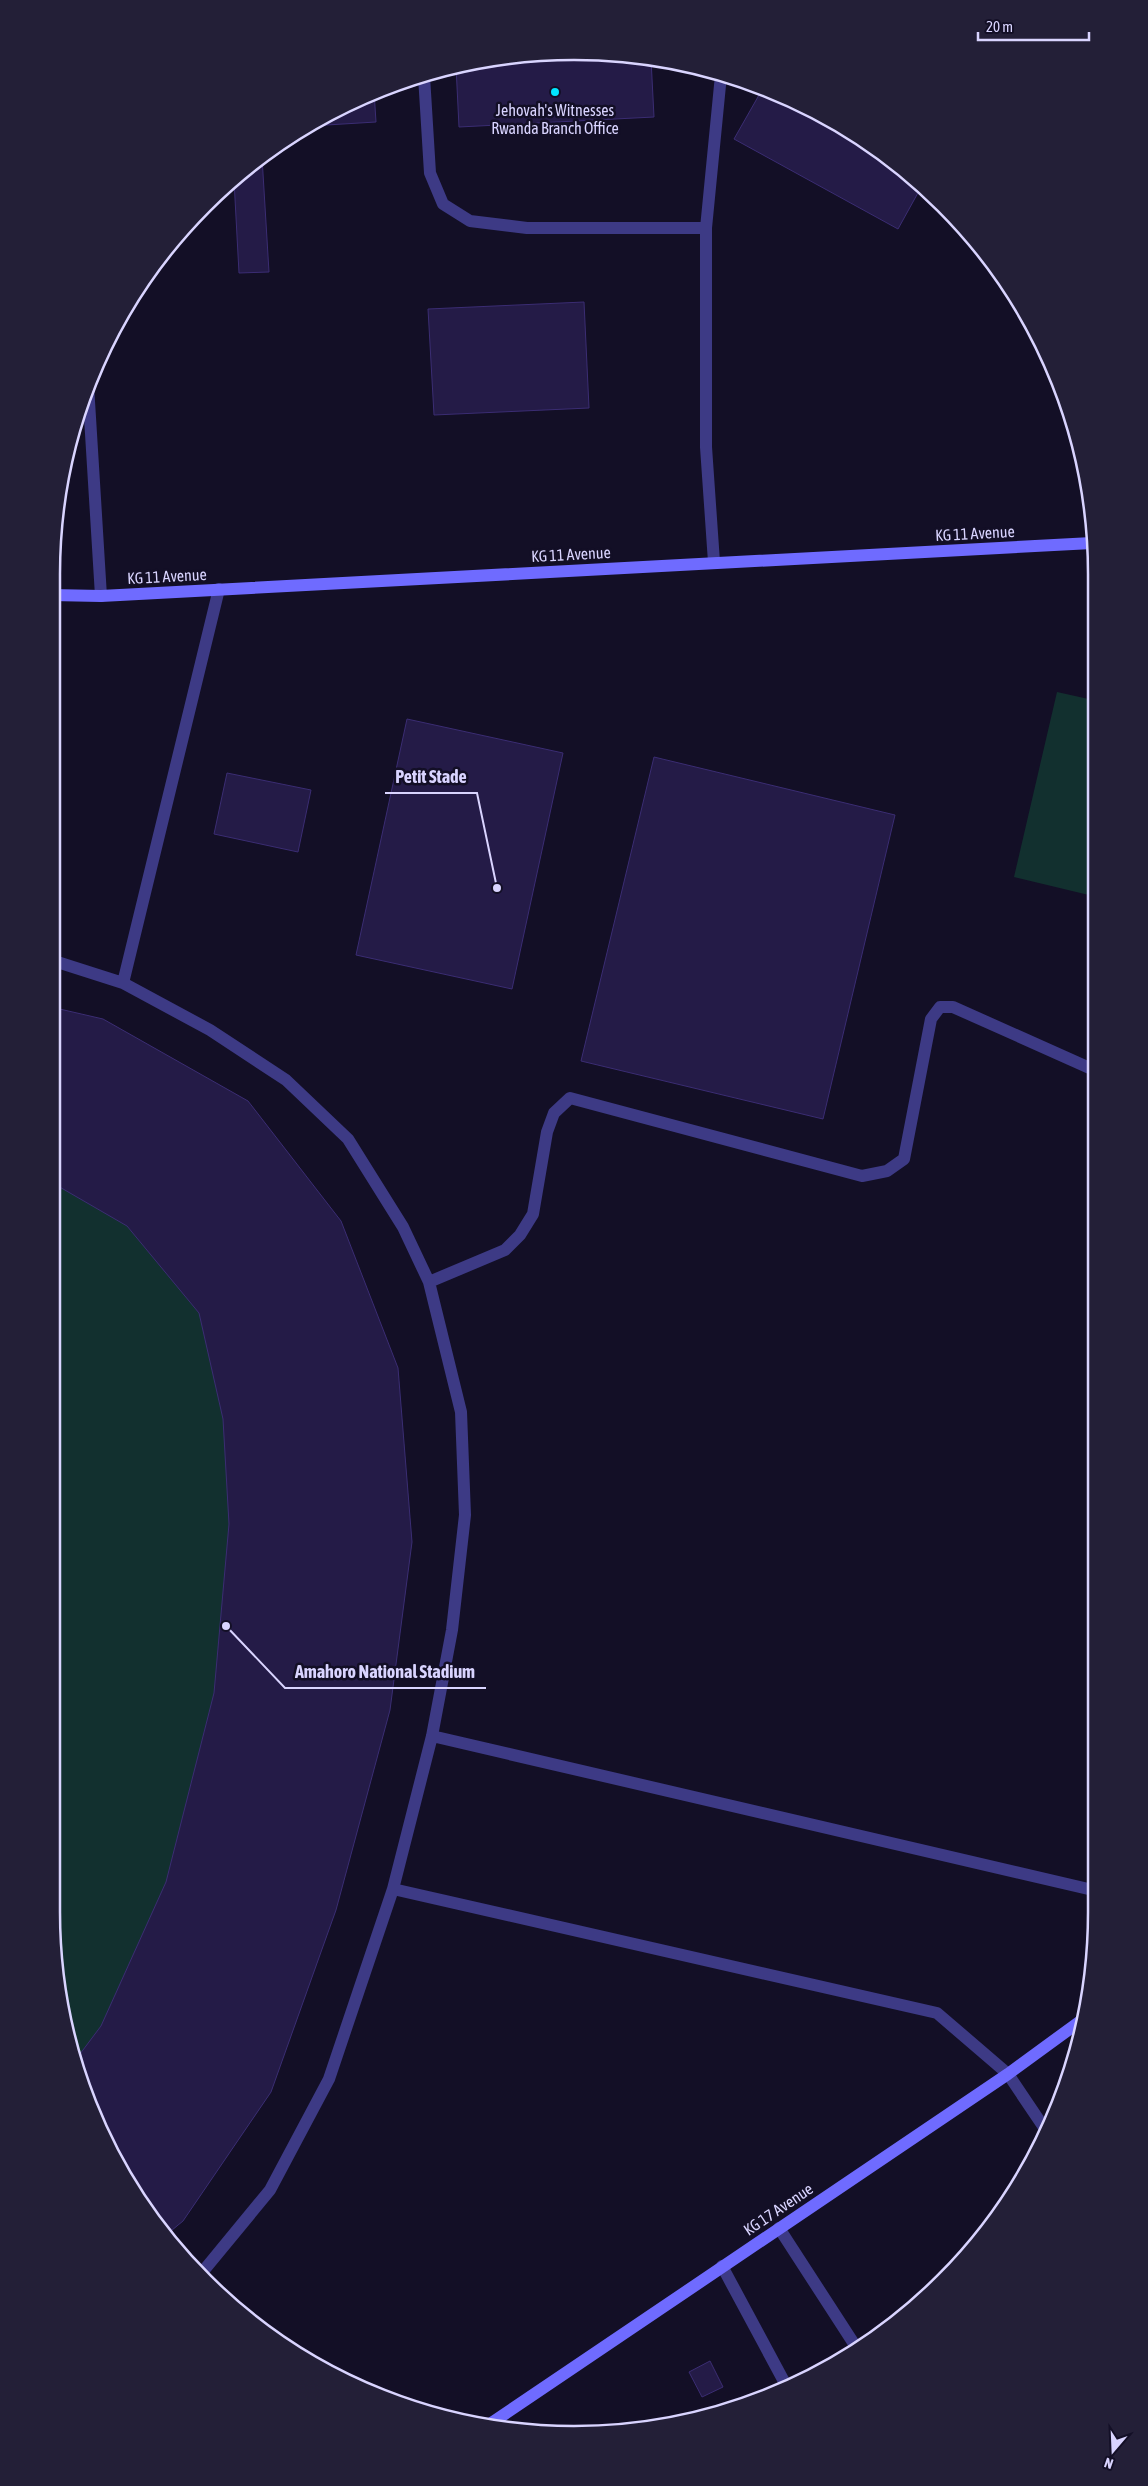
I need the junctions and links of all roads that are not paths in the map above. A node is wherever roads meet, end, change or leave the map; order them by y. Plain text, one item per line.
1 (720, 82) edge
2 (424, 83) edge
3 (706, 228) junction
4 (89, 403) edge
5 (1087, 543) edge
6 (714, 562) junction
7 (219, 589) junction
8 (60, 595) edge
9 (101, 596) junction
10 (60, 963) edge
11 (123, 983) junction
12 (1088, 1067) edge
13 (429, 1282) junction
14 (432, 1736) junction
15 (1088, 1889) edge
16 (393, 1890) junction
17 (1075, 2025) edge
18 (1008, 2074) junction
19 (1042, 2124) edge
20 (779, 2228) junction
21 (722, 2266) junction
22 (205, 2268) edge
23 (853, 2343) edge
24 (784, 2381) edge
25 (496, 2420) edge

1 - 3 street
2 - 3 street
3 - 6 street
4 - 9 street
5 - 6 main road, KG 11 Avenue
6 - 7 main road, KG 11 Avenue
7 - 9 main road, KG 11 Avenue
7 - 11 street
8 - 9 main road, KG 11 Avenue
10 - 11 street
11 - 13 street
12 - 13 street
13 - 14 street
14 - 15 street
14 - 16 street
16 - 18 street
16 - 22 street
17 - 18 main road, KG 17 Avenue
18 - 19 street
18 - 20 main road, KG 17 Avenue
20 - 21 main road, KG 17 Avenue
20 - 23 street
21 - 24 street
21 - 25 main road, KG 17 Avenue

